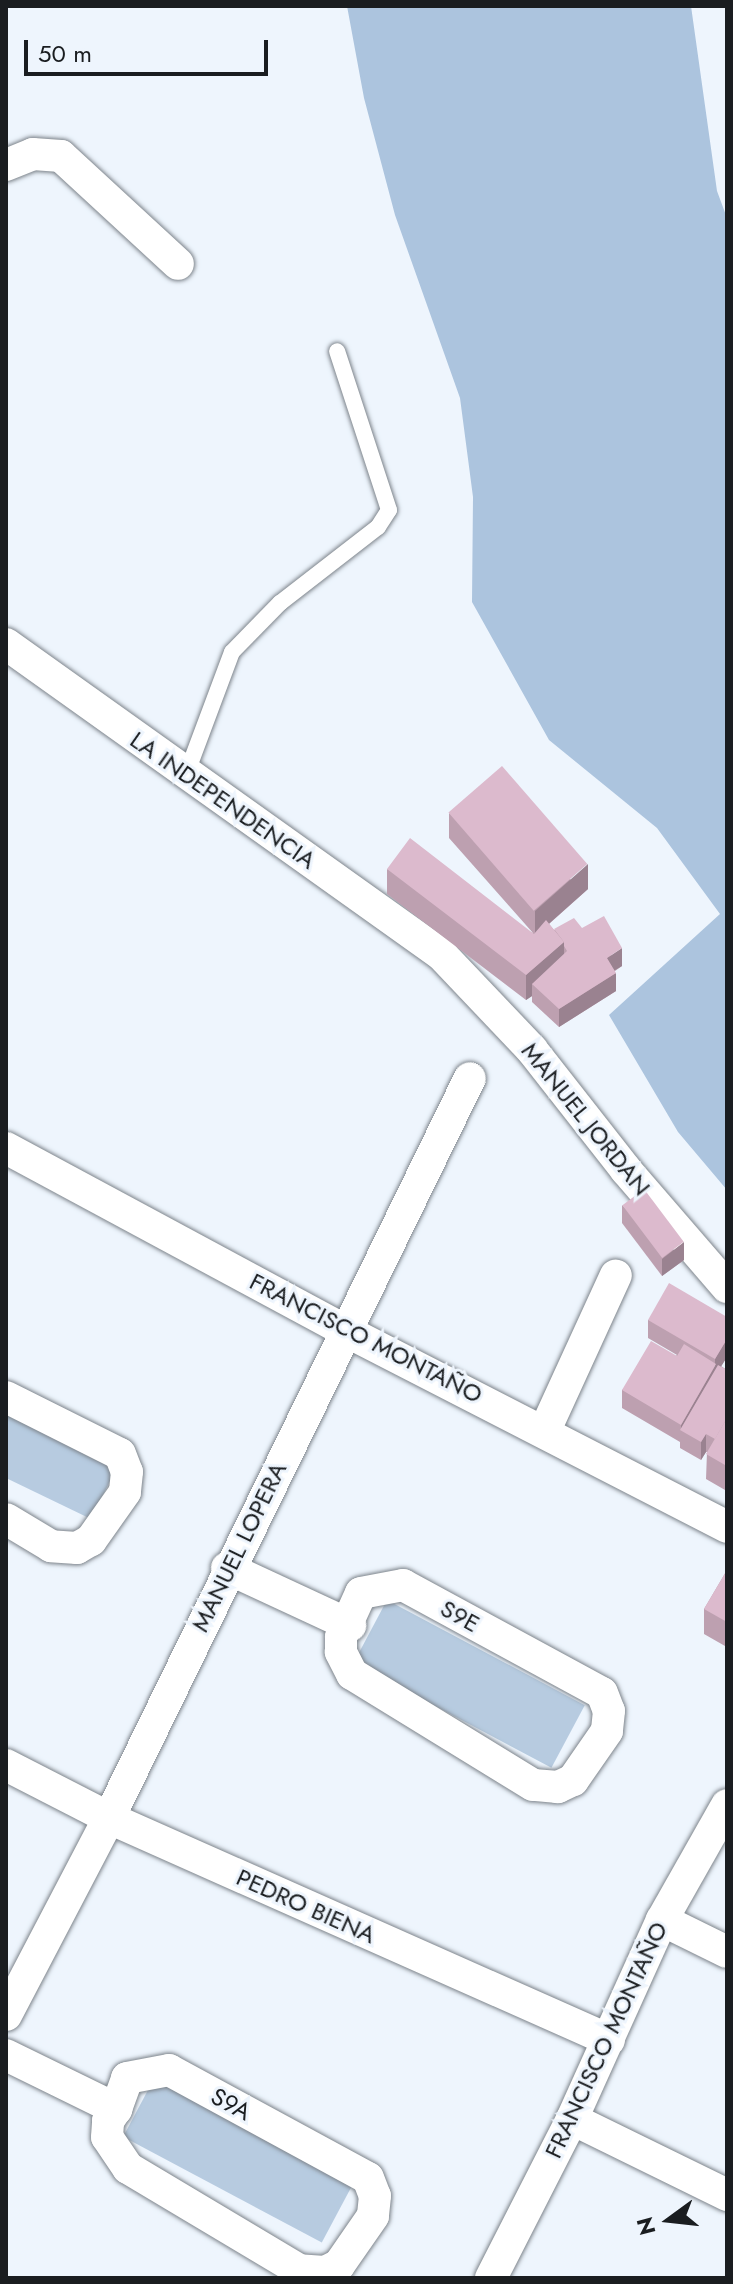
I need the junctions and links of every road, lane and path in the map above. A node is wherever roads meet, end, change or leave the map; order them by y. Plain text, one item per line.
1 (6, 165) edge
2 (178, 264) dead end
3 (337, 351) dead end
4 (6, 644) edge
5 (186, 775) junction
6 (442, 955) joint
7 (470, 1078) dead end
8 (6, 1148) edge
9 (616, 1275) dead end
10 (727, 1287) edge
11 (344, 1330) junction
12 (6, 1397) edge
13 (545, 1430) junction
14 (6, 1519) edge
15 (727, 1527) edge
16 (227, 1568) junction
17 (350, 1625) junction
18 (6, 1765) edge
19 (727, 1805) edge
20 (109, 1818) junction
21 (662, 1920) junction
22 (727, 1952) edge
23 (6, 2015) edge
24 (609, 2040) junction
25 (6, 2055) edge
26 (116, 2109) junction
27 (572, 2119) junction
28 (727, 2195) edge
29 (491, 2278) edge

1 - 2 street
3 - 5 lane
4 - 5 street, LA INDEPENDENCIA
5 - 6 street, LA INDEPENDENCIA
6 - 10 street, MANUEL JORDAN
7 - 11 street, MANUEL LOPERA
8 - 11 street, FRANCISCO MONTAÑO
9 - 13 street
11 - 13 street, FRANCISCO MONTAÑO
11 - 16 street, MANUEL LOPERA
12 - 14 street
13 - 15 street, FRANCISCO MONTAÑO
16 - 17 street
16 - 20 street, MANUEL LOPERA
17 - 17 street, S9E
18 - 20 street, PEDRO BIENA
19 - 21 street, FRANCISCO MONTAÑO
20 - 23 street, MANUEL LOPERA
20 - 24 street, PEDRO BIENA
21 - 22 street
21 - 24 street, FRANCISCO MONTAÑO
24 - 27 street, FRANCISCO MONTAÑO
25 - 26 street
26 - 26 street, S9A
27 - 28 street
27 - 29 street, FRANCISCO MONTAÑO

